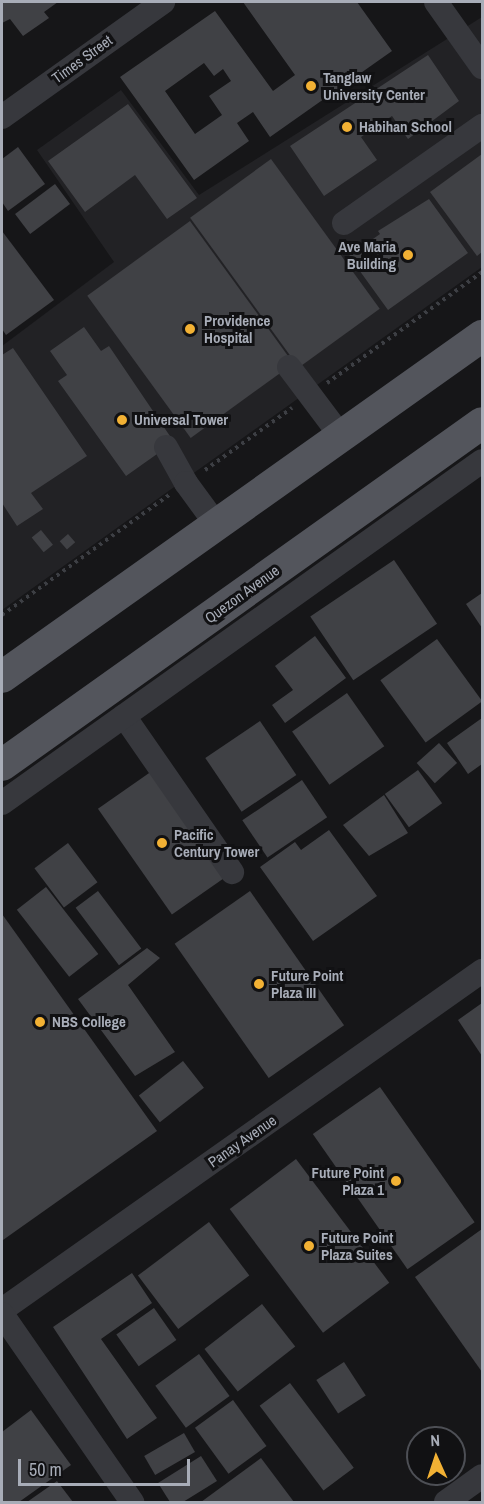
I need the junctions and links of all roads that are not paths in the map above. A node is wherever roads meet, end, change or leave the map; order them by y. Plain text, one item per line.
1 (163, 2) edge
2 (436, 2) edge
3 (483, 67) edge
4 (2, 117) edge
5 (483, 126) edge
6 (344, 223) dead end
7 (483, 336) edge
8 (289, 367) dead end
9 (483, 423) edge
10 (340, 435) junction
11 (166, 447) dead end
12 (483, 461) edge
13 (216, 524) junction
14 (2, 677) edge
15 (124, 716) junction
16 (2, 765) edge
17 (2, 803) edge
18 (232, 872) dead end
19 (483, 971) edge
20 (2, 1312) edge
21 (483, 1476) edge
22 (132, 1503) edge
23 (446, 1503) edge

1 - 4 street, Times Street
2 - 3 street
5 - 6 street
7 - 10 main road
8 - 10 street
9 - 16 main road, Quezon Avenue
10 - 13 main road
11 - 13 street
12 - 15 street, Quezon Avenue
13 - 14 main road
15 - 17 street, Quezon Avenue
15 - 18 street
19 - 20 street, Panay Avenue
20 - 22 street
21 - 23 street

